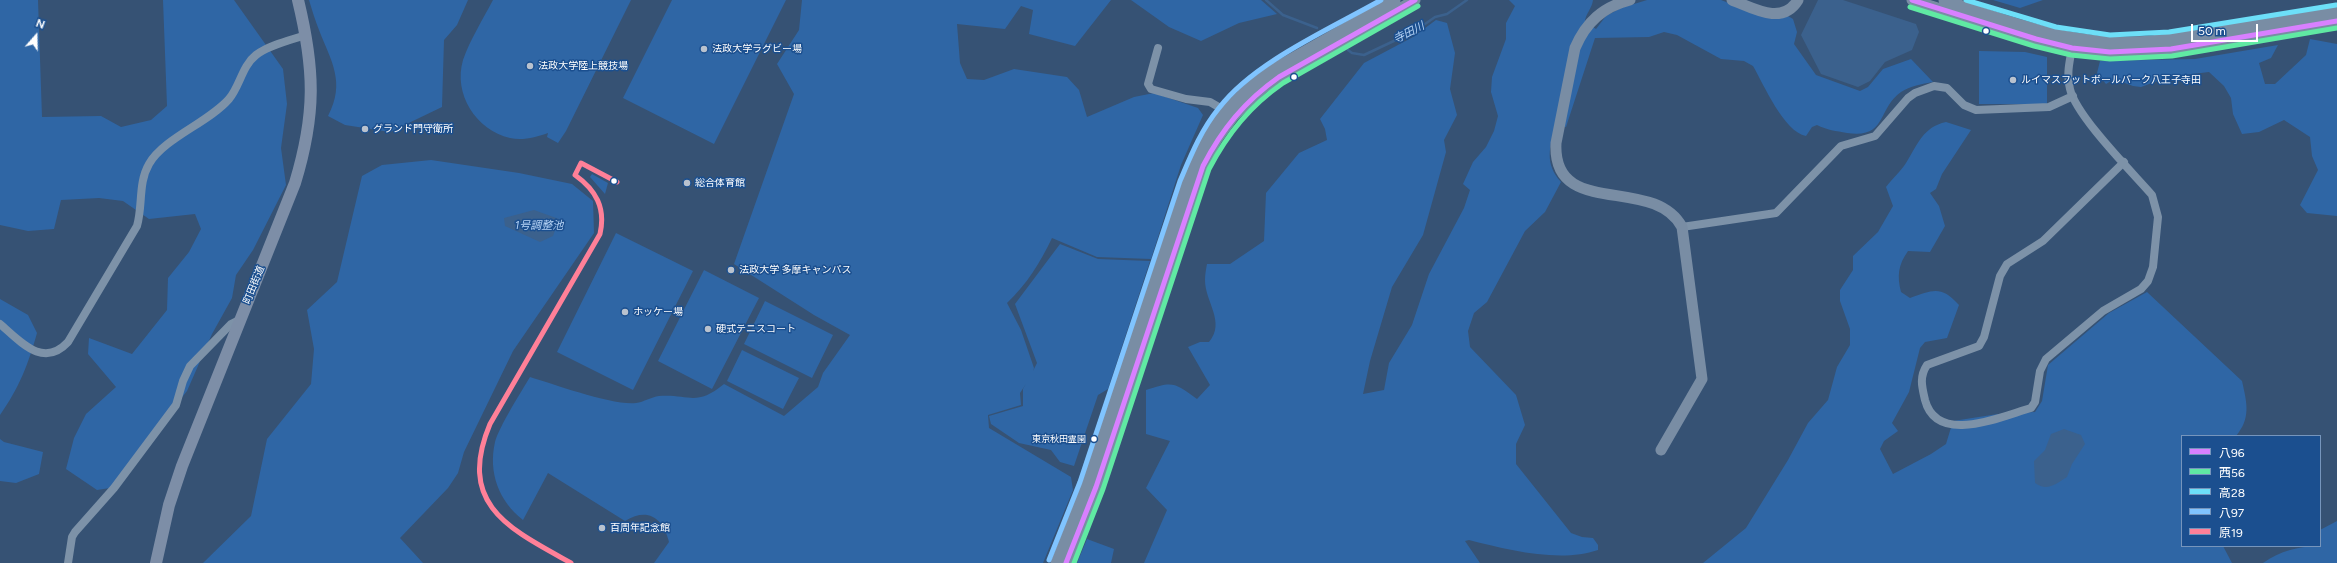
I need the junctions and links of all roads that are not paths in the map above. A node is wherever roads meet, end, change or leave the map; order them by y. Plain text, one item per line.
1 (298, 0) edge
2 (1396, 0) edge
3 (1415, 0) edge
4 (1630, 0) edge
5 (1732, 0) edge
6 (1798, 0) edge
7 (1912, 0) edge
8 (1942, 3) edge
9 (2337, 12) edge
10 (2337, 21) edge
11 (306, 35) junction
12 (2073, 44) junction
13 (1158, 48) dead end
14 (2073, 96) junction
15 (1229, 114) junction
16 (2124, 162) junction
17 (1682, 227) junction
18 (241, 319) junction
19 (0, 324) edge
20 (1661, 450) dead end
21 (68, 563) edge
22 (156, 563) edge
23 (1056, 563) edge
24 (1066, 563) edge

1 - 11 main road, 町田街道
2 - 15 street
3 - 15 street
4 - 17 street
5 - 6 street
7 - 8 street
8 - 12 street
9 - 12 street
10 - 12 street
11 - 18 main road, 町田街道
11 - 19 street
12 - 14 street
13 - 15 street
14 - 16 street
14 - 17 street
15 - 23 street
15 - 24 street
16 - 16 street
17 - 20 street
18 - 21 street
18 - 22 main road, 町田街道

